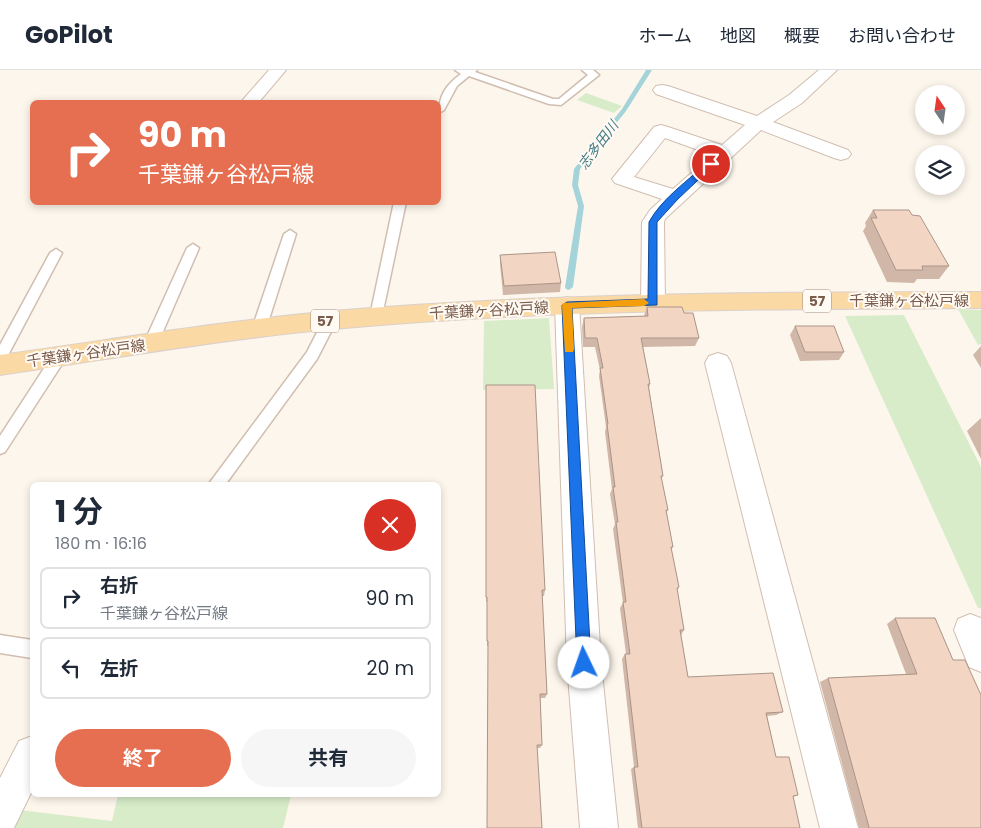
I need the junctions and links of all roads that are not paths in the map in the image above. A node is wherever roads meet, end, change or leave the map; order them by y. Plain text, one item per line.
1 (278, 70) edge
2 (587, 70) edge
3 (829, 70) edge
4 (467, 71) edge
5 (662, 90) dead end
6 (252, 100) edge
7 (441, 106) edge
8 (758, 123) junction
9 (723, 152) junction
10 (841, 154) dead end
11 (675, 197) junction
12 (399, 205) edge
13 (290, 234) dead end
14 (193, 248) dead end
15 (56, 253) dead end
16 (981, 300) edge
17 (653, 302) junction
18 (567, 305) junction
19 (376, 316) junction
20 (330, 320) junction
21 (259, 329) junction
22 (151, 343) junction
23 (0, 357) edge
24 (59, 357) junction
25 (718, 363) dead end
26 (0, 365) edge
27 (0, 448) edge
28 (218, 482) edge
29 (0, 644) edge
30 (30, 649) edge
31 (30, 758) edge
32 (0, 816) edge
33 (598, 828) edge
34 (838, 828) edge

1 - 6 street
2 - 4 lane
3 - 8 street
4 - 7 lane
5 - 8 street
8 - 9 street
8 - 10 street
9 - 11 street
9 - 11 street
11 - 17 street
12 - 19 lane
13 - 21 lane
14 - 22 lane
15 - 23 lane
16 - 17 main road, 千葉鎌ヶ谷松戸線 / 57
17 - 18 main road, 千葉鎌ヶ谷松戸線 / 57
18 - 19 main road, 千葉鎌ヶ谷松戸線 / 57
18 - 33 street
19 - 20 main road, 千葉鎌ヶ谷松戸線 / 57
20 - 21 main road, 千葉鎌ヶ谷松戸線 / 57
20 - 28 lane
21 - 22 main road, 千葉鎌ヶ谷松戸線 / 57
22 - 24 main road, 千葉鎌ヶ谷松戸線 / 57
24 - 26 main road, 千葉鎌ヶ谷松戸線 / 57
24 - 27 lane
25 - 34 street
29 - 30 lane
31 - 32 street

